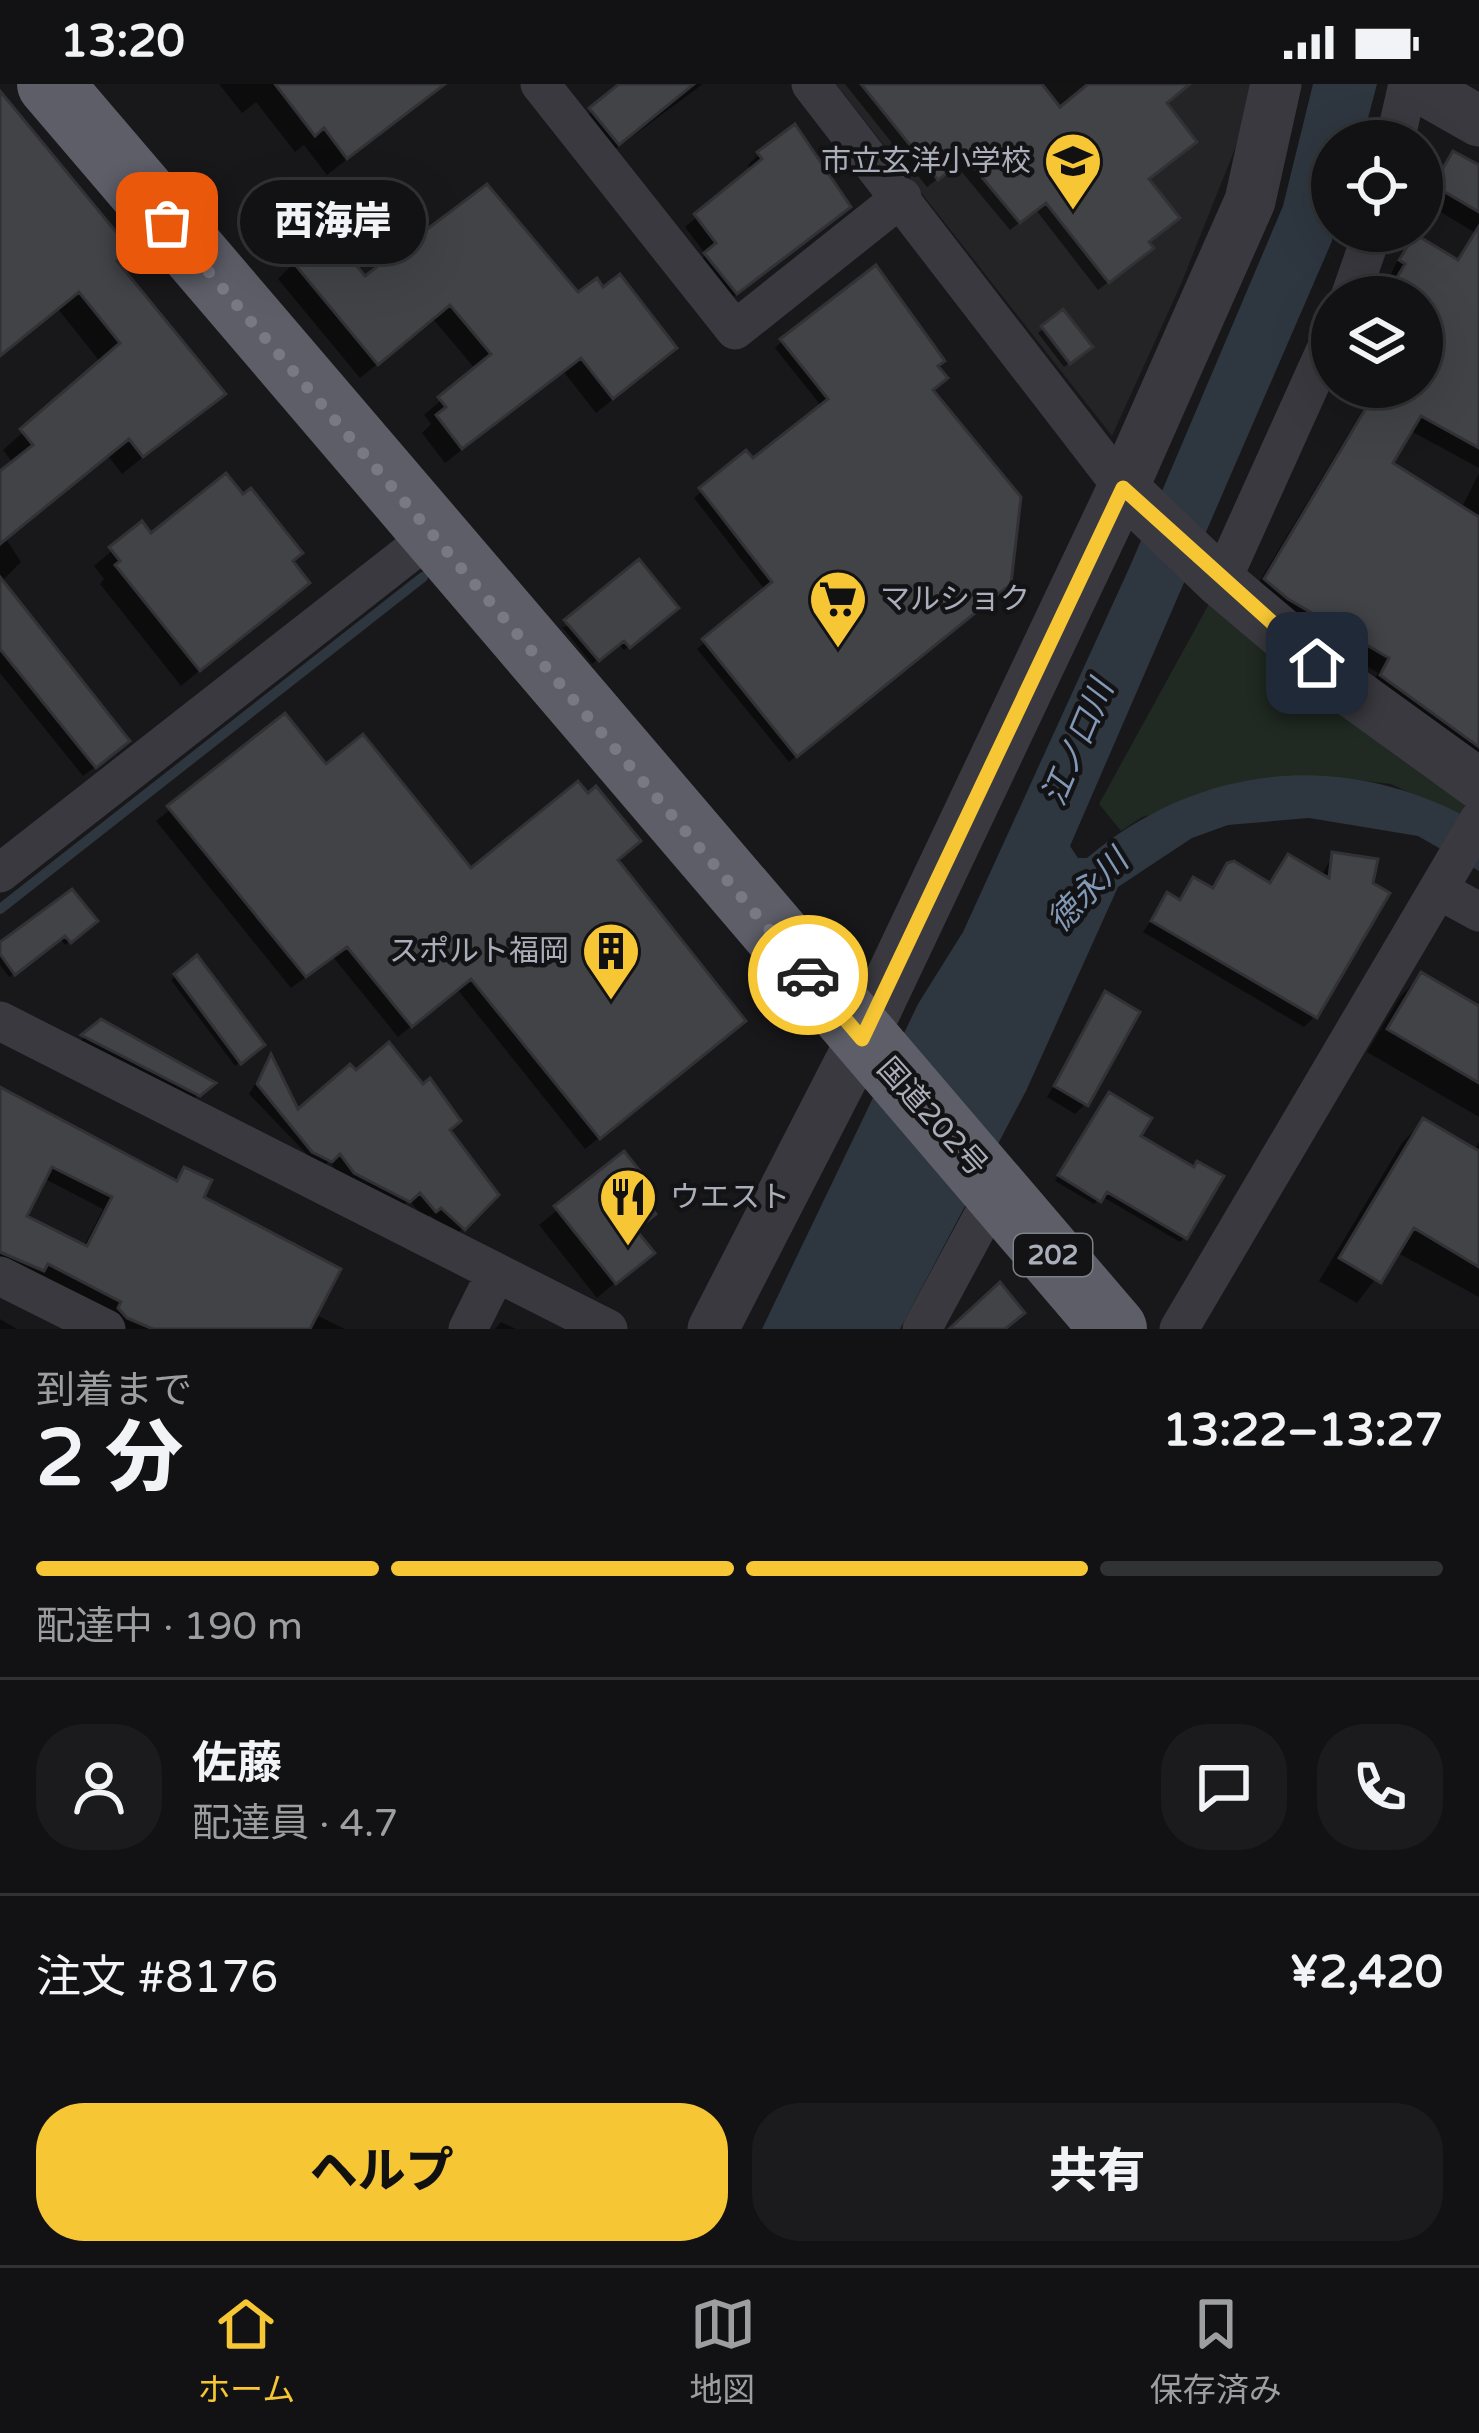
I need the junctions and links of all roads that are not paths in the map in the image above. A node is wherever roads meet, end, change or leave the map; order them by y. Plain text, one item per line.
1 (50, 84) edge
2 (540, 84) edge
3 (811, 84) edge
4 (1276, 84) edge
5 (1411, 84) edge
6 (1401, 120) edge
7 (1479, 121) edge
8 (902, 197) junction
9 (1311, 383) edge
10 (1123, 488) junction
11 (432, 535) junction
12 (1221, 582) junction
13 (1479, 784) edge
14 (1479, 820) edge
15 (0, 873) edge
16 (1439, 890) junction
17 (1479, 912) edge
18 (0, 1021) edge
19 (874, 1053) junction
20 (998, 1190) junction
21 (495, 1275) junction
22 (0, 1276) edge
23 (106, 1329) edge
24 (468, 1329) edge
25 (608, 1329) edge
26 (713, 1329) edge
27 (922, 1329) edge
28 (1114, 1329) edge
29 (1179, 1329) edge

1 - 11 highway, 国道202号 / 202
2 - 8 street
3 - 8 street
4 - 10 street
5 - 6 street
5 - 7 street
8 - 10 street
9 - 12 street
10 - 12 street
10 - 19 street
11 - 15 street
11 - 19 highway, 国道202号 / 202
12 - 13 street
14 - 16 street
16 - 17 street
16 - 29 street
18 - 21 street
19 - 20 highway, 国道202号 / 202
19 - 26 street
20 - 27 street
20 - 28 highway, 国道202号 / 202
21 - 24 street
21 - 25 street
22 - 23 street

